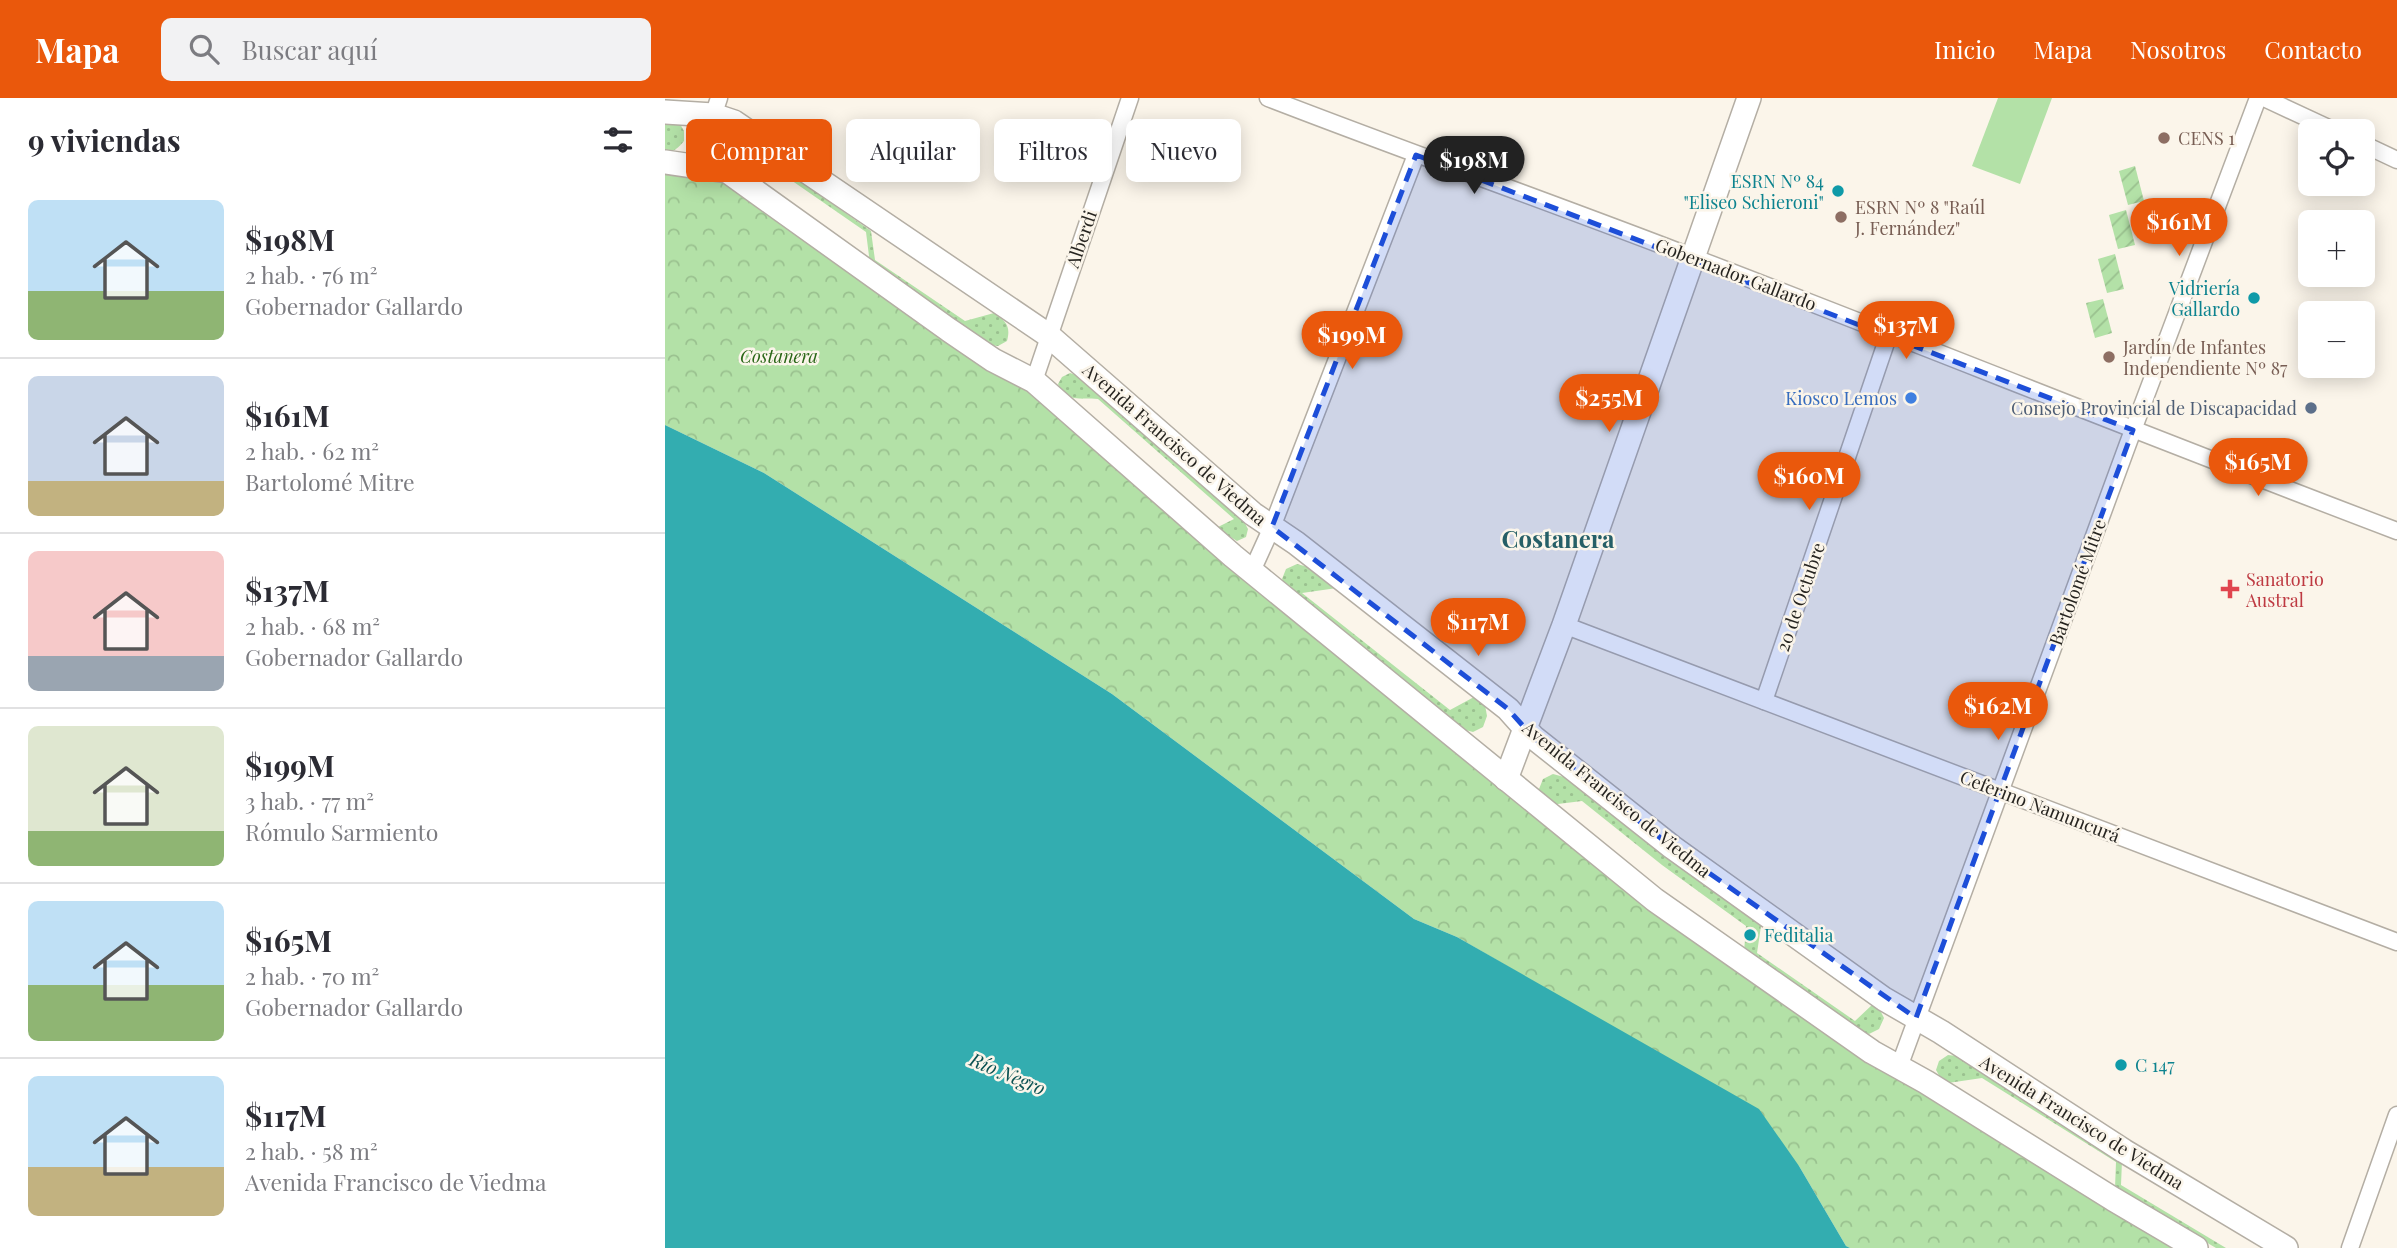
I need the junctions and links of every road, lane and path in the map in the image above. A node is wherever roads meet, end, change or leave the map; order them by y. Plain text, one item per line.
1 (1129, 98) edge
2 (1268, 98) edge
3 (1749, 98) edge
4 (2258, 98) edge
5 (2264, 98) edge
6 (716, 106) edge
7 (665, 112) edge
8 (2309, 119) edge
9 (2375, 150) edge
10 (1416, 155) junction
11 (2397, 160) edge
12 (665, 162) edge
13 (686, 165) edge
14 (742, 182) edge
15 (1694, 257) junction
16 (1889, 334) junction
17 (1048, 335) junction
18 (1034, 381) junction
19 (2133, 430) junction
20 (1272, 527) junction
21 (2397, 531) edge
22 (1252, 572) junction
23 (1565, 625) junction
24 (1764, 701) junction
25 (1526, 729) junction
26 (1506, 779) junction
27 (2000, 791) junction
28 (2397, 942) edge
29 (1916, 1018) junction
30 (1899, 1067) junction
31 (2397, 1115) edge
32 (2196, 1248) edge
33 (2285, 1248) edge
34 (2350, 1248) edge

1 - 17 street, Alberdi
2 - 10 street, Gobernador Gallardo
3 - 15 main road
4 - 19 street, Bartolomé Mitre
5 - 8 street
6 - 7 main road, Avenida Francisco de Viedma
6 - 17 main road, Avenida Francisco de Viedma
9 - 11 street
10 - 15 street, Gobernador Gallardo
10 - 20 street
12 - 13 main road
14 - 18 main road
15 - 16 street, Gobernador Gallardo
15 - 23 main road
16 - 19 street, Gobernador Gallardo
16 - 24 street, 20 de Octubre
17 - 18 street, Alberdi
17 - 20 main road, Avenida Francisco de Viedma
18 - 22 main road
19 - 21 street, Gobernador Gallardo
19 - 27 street, Bartolomé Mitre
20 - 22 street
20 - 25 main road, Avenida Francisco de Viedma
22 - 26 main road
23 - 24 street, Ceferino Namuncurá
23 - 25 main road
24 - 27 street, Ceferino Namuncurá
25 - 26 main road
25 - 29 main road, Avenida Francisco de Viedma
26 - 30 main road
27 - 28 street, Ceferino Namuncurá
27 - 29 street, Bartolomé Mitre
29 - 30 street, Bartolomé Mitre
29 - 33 main road, Avenida Francisco de Viedma
30 - 32 main road
31 - 34 street

